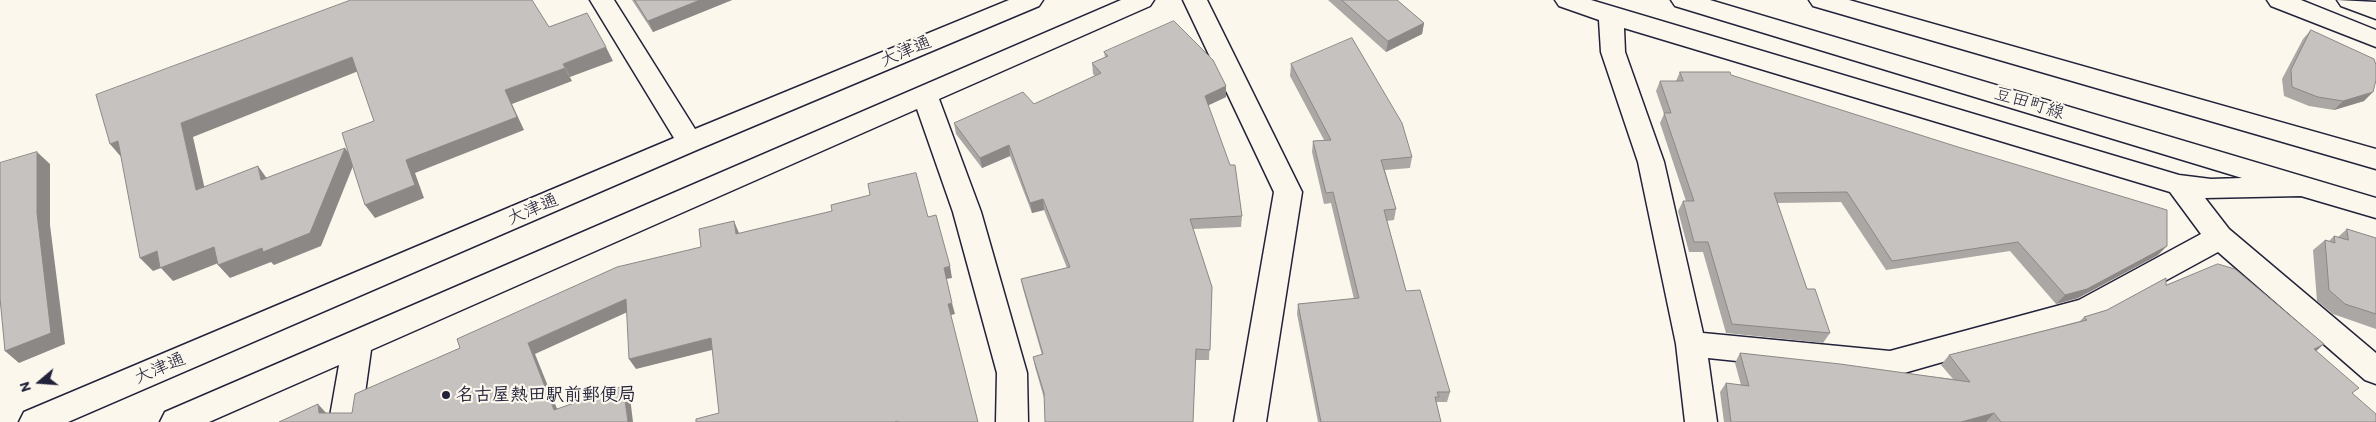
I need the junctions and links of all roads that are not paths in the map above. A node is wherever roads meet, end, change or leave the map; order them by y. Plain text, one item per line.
1 (602, 0) edge
2 (1032, 0) edge
3 (1142, 0) edge
4 (1195, 0) edge
5 (1567, 0) edge
6 (1683, 0) edge
7 (1821, 0) edge
8 (2279, 0) edge
9 (2349, 0) edge
10 (2376, 11) edge
11 (1610, 16) junction
12 (2376, 39) edge
13 (924, 94) junction
14 (690, 142) junction
15 (2376, 159) edge
16 (2179, 185) junction
17 (2300, 186) junction
18 (2376, 208) edge
19 (2219, 237) junction
20 (357, 342) junction
21 (1691, 344) junction
22 (2376, 370) edge
23 (35, 422) edge
24 (176, 422) edge
25 (345, 422) edge
26 (1012, 422) edge
27 (1250, 422) edge
28 (1701, 422) edge

1 - 14 street
2 - 14 street, 大津通
3 - 13 street
4 - 27 street
5 - 11 street
6 - 17 street, 豆田町線
7 - 15 street
8 - 12 street
9 - 10 street
11 - 16 street
11 - 21 street
13 - 20 street
13 - 26 street
14 - 23 street, 大津通
16 - 17 street
16 - 19 street
17 - 18 street, 豆田町線
19 - 21 street
19 - 22 street
20 - 24 street
20 - 25 street
21 - 28 street

